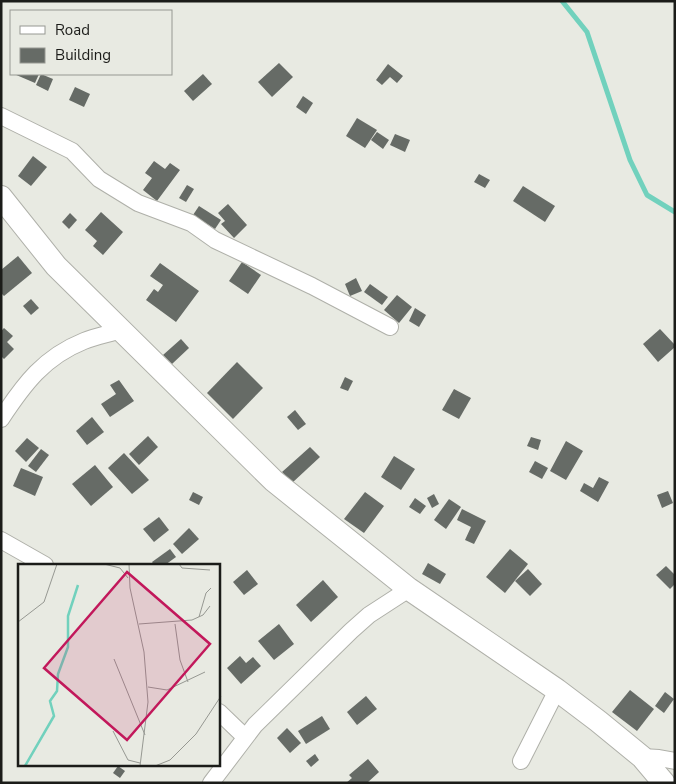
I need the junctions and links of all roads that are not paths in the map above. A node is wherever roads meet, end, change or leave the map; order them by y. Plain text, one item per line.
1 (1, 116) edge
2 (1, 197) edge
3 (390, 327) dead end
4 (122, 330) junction
5 (1, 419) edge
6 (1, 540) edge
7 (43, 564) edge
8 (409, 589) junction
9 (557, 690) junction
10 (220, 713) edge
11 (245, 737) junction
12 (642, 757) junction
13 (521, 760) dead end
14 (675, 761) edge
15 (211, 783) edge
16 (664, 783) edge

1 - 3 street
2 - 4 street
4 - 5 street
4 - 8 street
6 - 7 street
8 - 9 street
8 - 11 street
9 - 12 street
9 - 13 street
10 - 11 street
11 - 15 street
12 - 14 street
12 - 16 street

